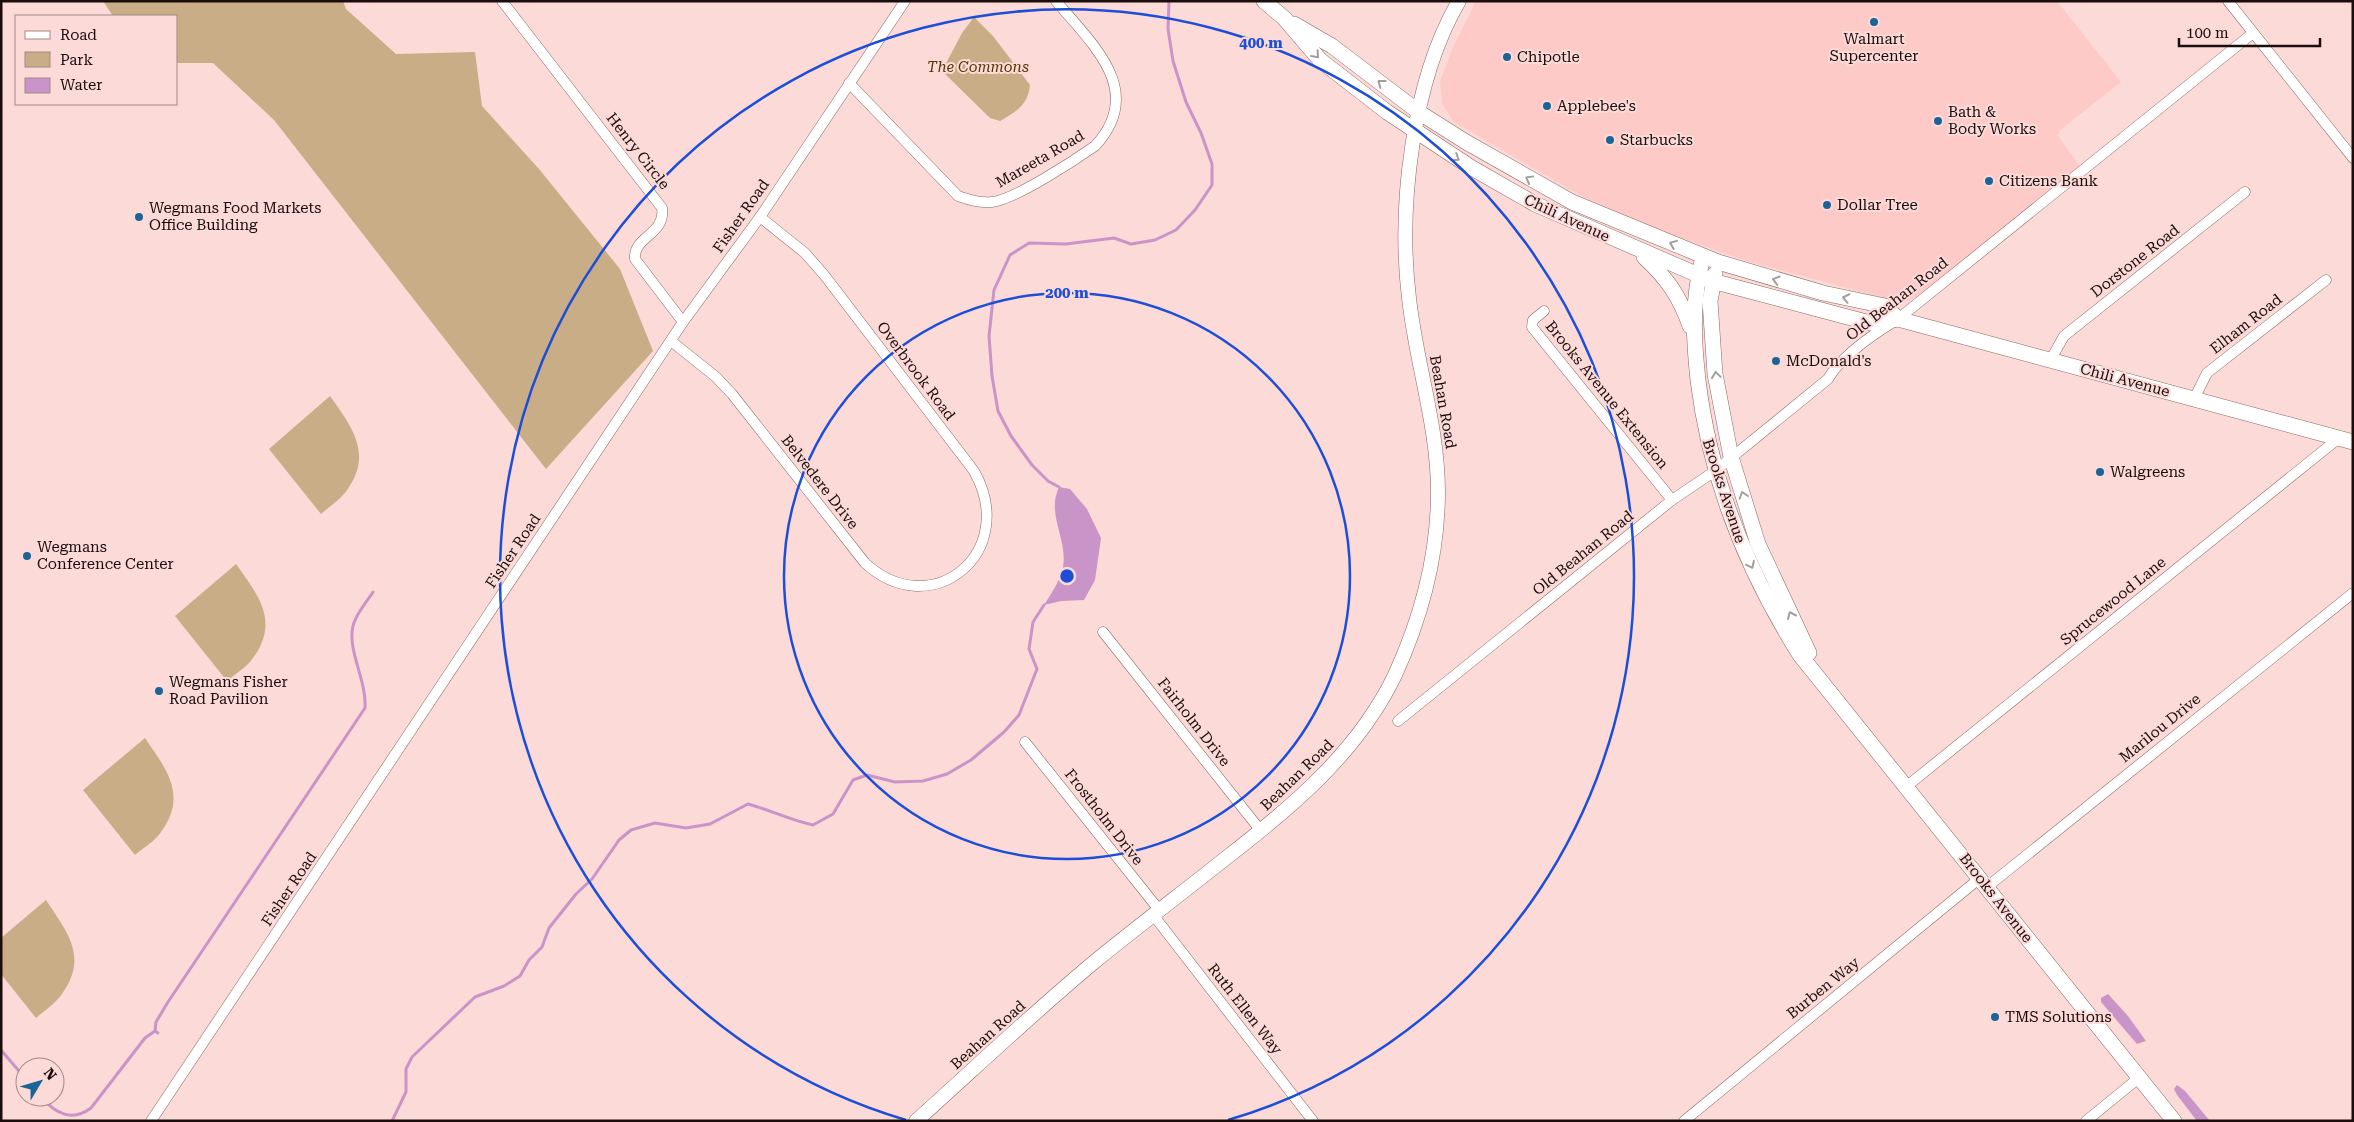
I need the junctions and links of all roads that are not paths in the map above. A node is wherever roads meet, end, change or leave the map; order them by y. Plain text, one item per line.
1 (502, 1) edge
2 (905, 1) edge
3 (1056, 1) edge
4 (1264, 1) edge
5 (1459, 1) edge
6 (2228, 1) edge
7 (1284, 18) junction
8 (2254, 33) junction
9 (850, 83) junction
10 (1420, 113) junction
11 (1415, 131) junction
12 (2353, 158) edge
13 (2245, 192) dead end
14 (760, 217) junction
15 (1636, 249) junction
16 (1703, 256) junction
17 (1718, 262) junction
18 (1705, 279) junction
19 (2326, 280) dead end
20 (1544, 310) dead end
21 (1898, 319) junction
22 (683, 322) junction
23 (1693, 337) junction
24 (671, 341) junction
25 (2051, 360) junction
26 (2194, 399) junction
27 (2346, 440) edge
28 (1731, 457) junction
29 (1715, 471) junction
30 (1672, 500) junction
31 (966, 566) joint
32 (2353, 593) edge
33 (1103, 632) dead end
34 (1818, 675) junction
35 (1398, 721) dead end
36 (1025, 742) dead end
37 (1907, 786) junction
38 (1261, 831) junction
39 (1983, 883) junction
40 (1157, 913) junction
41 (2140, 1077) junction
42 (151, 1121) edge
43 (916, 1121) edge
44 (1313, 1121) edge
45 (1684, 1121) edge
46 (2086, 1121) edge
47 (2174, 1121) edge

1 - 22 street, Henry Circle
2 - 9 street, Fisher Road
3 - 9 street, Mareeta Road
4 - 7 main road, Chili Avenue
5 - 10 street, Beahan Road
6 - 8 street
10 -> 7 main road, Chili Avenue
7 -> 11 main road, Chili Avenue
8 - 12 street
8 - 21 street, Old Beahan Road
9 - 14 street, Fisher Road
10 - 11 street, Beahan Road
16 -> 10 main road, Chili Avenue
11 -> 15 main road, Chili Avenue
11 - 38 street, Beahan Road
13 - 25 street, Dorstone Road
14 - 22 street, Fisher Road
14 - 31 street, Overbrook Road
15 - 18 main road, Chili Avenue
15 - 23 main road
16 - 17 main road, Chili Avenue
16 - 18 main road, Brooks Avenue
17 - 18 main road, Brooks Avenue
21 -> 17 main road, Chili Avenue
18 - 21 main road, Chili Avenue
18 - 23 main road, Brooks Avenue
28 -> 18 main road, Brooks Avenue
19 - 26 street, Elham Road
20 - 30 street, Brooks Avenue Extension
21 - 25 main road, Chili Avenue
21 - 28 street, Old Beahan Road
22 - 24 street, Fisher Road
23 - 29 main road, Brooks Avenue
24 - 31 street, Belvedere Drive
24 - 42 street, Fisher Road
25 - 26 main road, Chili Avenue
26 - 27 main road, Chili Avenue
27 - 37 street, Sprucewood Lane
28 - 29 street, Old Beahan Road
34 -> 28 main road, Brooks Avenue
29 - 30 street, Old Beahan Road
29 -> 34 main road, Brooks Avenue
30 - 35 street, Old Beahan Road
32 - 39 street, Marilou Drive
33 - 38 street, Fairholm Drive
34 - 37 main road, Brooks Avenue
36 - 40 street, Frostholm Drive
37 - 39 main road, Brooks Avenue
38 - 40 street, Beahan Road
39 - 41 main road, Brooks Avenue
39 - 45 street, Burben Way
40 - 43 street, Beahan Road
40 - 44 street, Ruth Ellen Way
41 - 46 street
41 - 47 main road, Brooks Avenue

